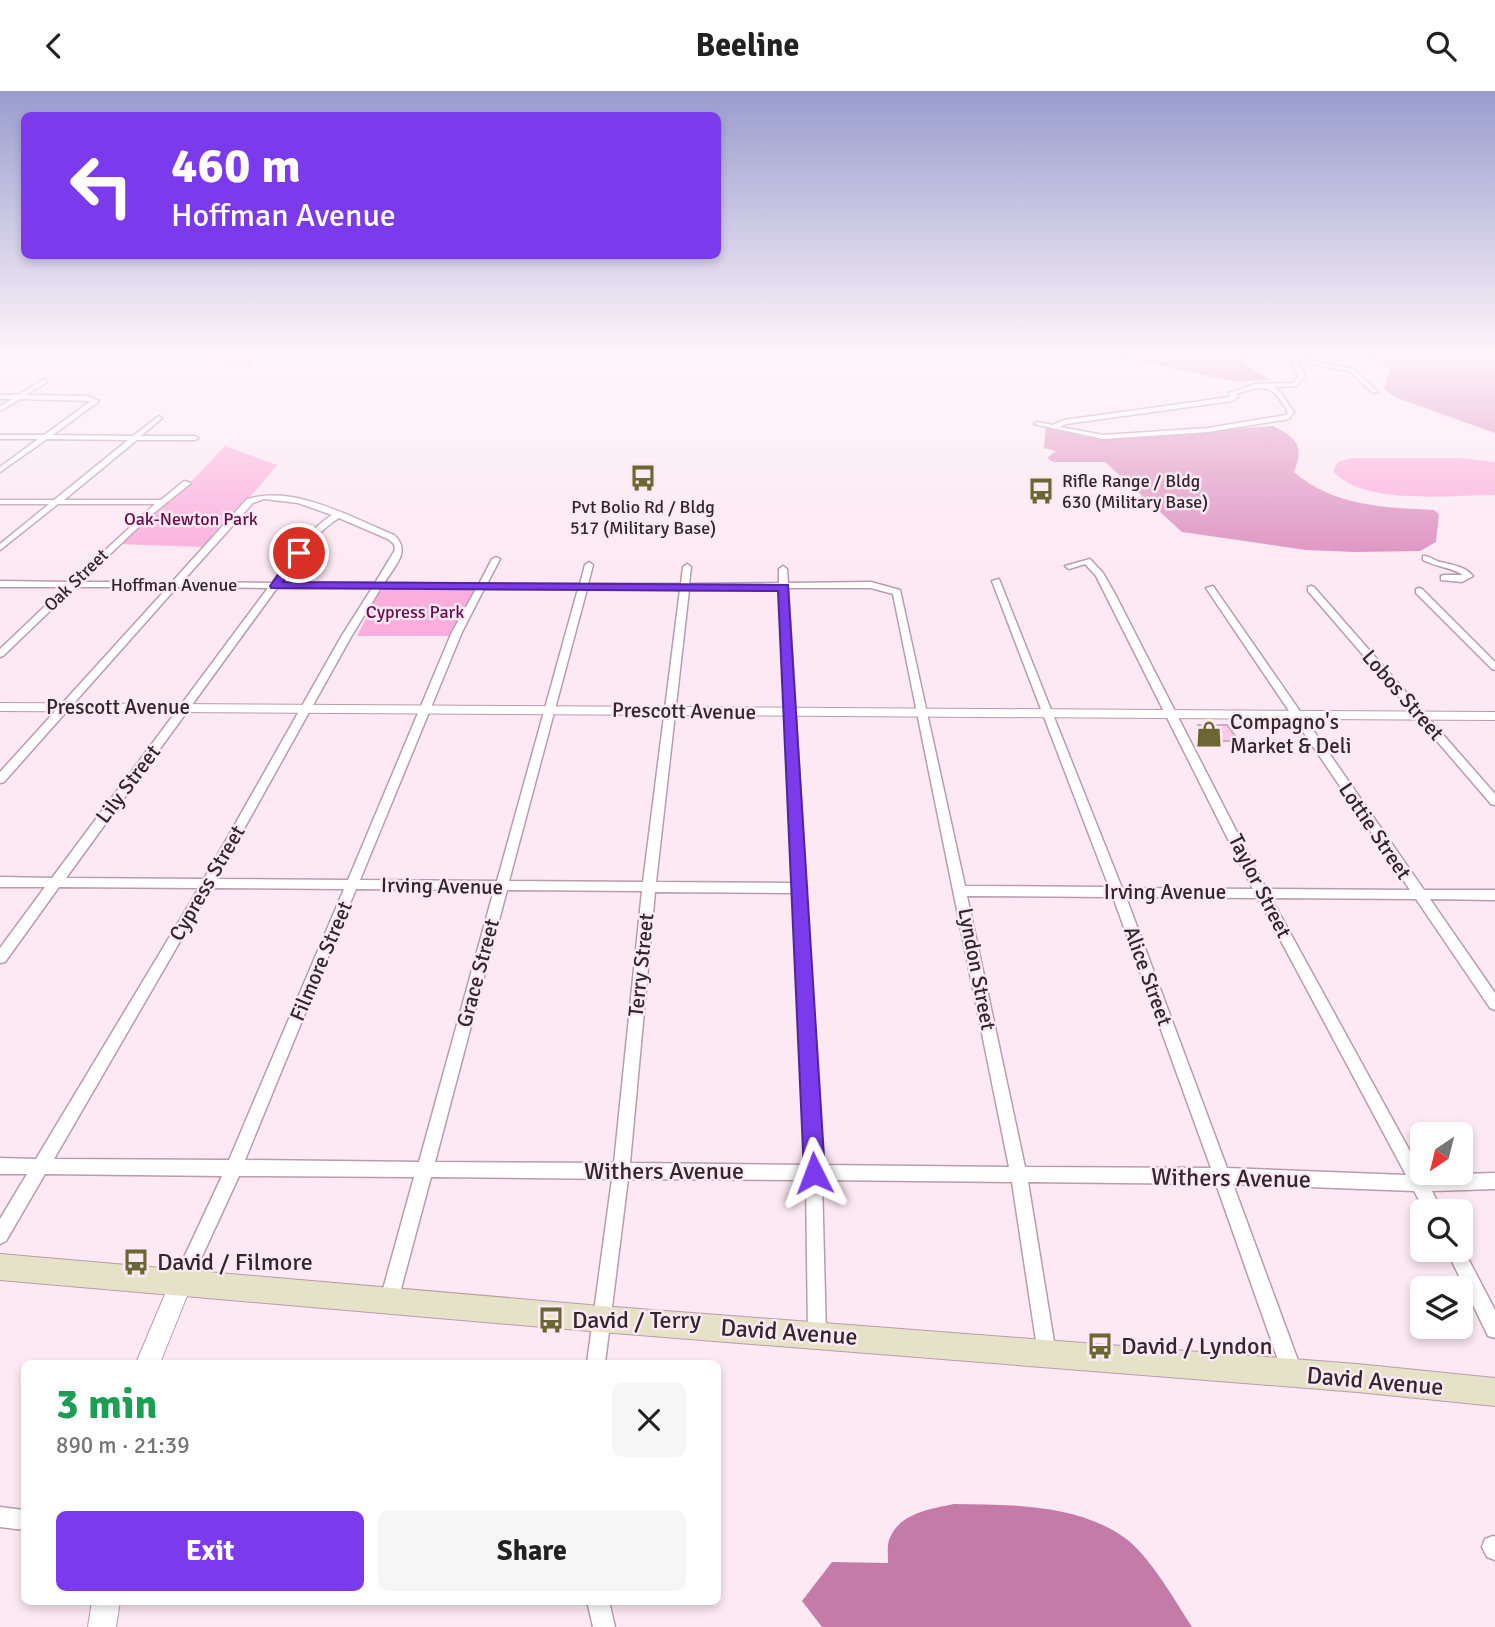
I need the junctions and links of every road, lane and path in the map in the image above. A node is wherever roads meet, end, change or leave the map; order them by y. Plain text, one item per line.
1 (65, 424) edge
2 (152, 424) edge
3 (1041, 424) edge
4 (1061, 424) edge
5 (1247, 424) edge
6 (1056, 426) junction
7 (0, 437) edge
8 (45, 438) junction
9 (135, 438) junction
10 (195, 438) dead end
11 (0, 470) edge
12 (187, 483) dead end
13 (0, 502) edge
14 (57, 502) junction
15 (162, 502) junction
16 (336, 516) junction
17 (0, 548) edge
18 (1426, 558) dead end
19 (496, 559) dead end
20 (589, 565) dead end
21 (1069, 566) dead end
22 (687, 568) dead end
23 (783, 569) dead end
24 (1444, 578) dead end
25 (996, 581) dead end
26 (0, 584) edge
27 (72, 584) junction
28 (174, 585) junction
29 (275, 586) junction
30 (378, 586) junction
31 (481, 586) junction
32 (583, 586) junction
33 (684, 587) junction
34 (784, 587) junction
35 (1210, 588) dead end
36 (893, 589) joint
37 (1311, 589) dead end
38 (1419, 591) dead end
39 (0, 653) edge
40 (1495, 667) edge
41 (0, 707) edge
42 (63, 707) junction
43 (184, 708) junction
44 (305, 708) junction
45 (427, 708) junction
46 (547, 710) junction
47 (671, 711) junction
48 (792, 712) junction
49 (923, 713) junction
50 (1050, 714) junction
51 (1173, 714) junction
52 (1297, 715) junction
53 (1421, 716) junction
54 (1495, 716) edge
55 (0, 779) edge
56 (1495, 801) edge
57 (55, 881) junction
58 (0, 882) edge
59 (208, 883) junction
60 (353, 884) junction
61 (501, 887) junction
62 (649, 887) junction
63 (801, 888) junction
64 (961, 891) junction
65 (1117, 891) junction
66 (1262, 893) junction
67 (1418, 894) junction
68 (1495, 895) edge
69 (0, 958) edge
70 (1495, 1004) edge
71 (0, 1166) edge
72 (1410, 1166) edge
73 (41, 1167) junction
74 (234, 1168) junction
75 (424, 1171) junction
76 (621, 1171) junction
77 (814, 1173) junction
78 (1019, 1176) junction
79 (1222, 1176) junction
80 (1495, 1181) edge
81 (1474, 1182) edge
82 (1410, 1183) edge
83 (0, 1235) edge
84 (1461, 1262) edge
85 (0, 1267) edge
86 (182, 1281) junction
87 (389, 1300) junction
88 (601, 1319) junction
89 (1495, 1329) edge
90 (817, 1334) junction
91 (1047, 1354) junction
92 (149, 1360) edge
93 (596, 1360) edge
94 (1294, 1374) junction
95 (1495, 1392) edge
96 (0, 1517) edge
97 (21, 1520) edge
98 (105, 1605) edge
99 (599, 1605) edge
100 (102, 1627) edge
101 (604, 1627) edge

1 - 8 street
2 - 9 street
3 - 6 street
4 - 6 street
5 - 6 street
7 - 8 street
8 - 9 street
8 - 11 street
9 - 10 street
9 - 14 street
12 - 15 street, Oak Street
13 - 14 street
14 - 15 street
14 - 17 street
15 - 27 street, Oak Street
16 - 28 street
16 - 29 street, Lily Street
16 - 30 street, Cypress Street
18 - 24 street
19 - 31 street, Filmore Street
20 - 32 street, Grace Street
21 - 51 street, Taylor Street
22 - 33 street, Terry Street
23 - 34 street
25 - 50 street, Alice Street
26 - 27 street, Hoffman Avenue
27 - 28 street, Hoffman Avenue
27 - 39 street, Oak Street
28 - 29 street, Hoffman Avenue
28 - 42 street
29 - 30 street, Hoffman Avenue
29 - 43 street, Lily Street
30 - 31 street, Hoffman Avenue
30 - 44 street, Cypress Street
31 - 32 street, Hoffman Avenue
31 - 45 street, Filmore Street
32 - 33 street, Hoffman Avenue
32 - 46 street, Grace Street
33 - 34 street, Hoffman Avenue
33 - 47 street, Terry Street
34 - 36 street, Hoffman Avenue
34 - 48 street
35 - 52 street, Lottie Street
36 - 49 street, Lyndon Street
37 - 53 street, Lobos Street
38 - 40 street
41 - 42 street, Prescott Avenue
42 - 43 street, Prescott Avenue
42 - 55 street
43 - 44 street, Prescott Avenue
43 - 57 street, Lily Street
44 - 45 street, Prescott Avenue
44 - 59 street, Cypress Street
45 - 46 street, Prescott Avenue
45 - 60 street, Filmore Street
46 - 47 street, Prescott Avenue
46 - 61 street, Grace Street
47 - 48 street, Prescott Avenue
47 - 62 street, Terry Street
48 - 49 street, Prescott Avenue
48 - 63 street
49 - 50 street, Prescott Avenue
49 - 64 street, Lyndon Street
50 - 51 street, Prescott Avenue
50 - 65 street, Alice Street
51 - 52 street, Prescott Avenue
51 - 66 street, Taylor Street
52 - 53 street, Prescott Avenue
52 - 67 street, Lottie Street
53 - 54 street, Prescott Avenue
53 - 56 street, Lobos Street
57 - 58 street, Irving Avenue
57 - 59 street, Irving Avenue
57 - 69 street, Lily Street
59 - 60 street, Irving Avenue
59 - 73 street, Cypress Street
60 - 61 street, Irving Avenue
60 - 74 street, Filmore Street
61 - 62 street, Irving Avenue
61 - 75 street, Grace Street
62 - 63 street, Irving Avenue
62 - 76 street, Terry Street
63 - 77 street
64 - 65 street, Irving Avenue
64 - 78 street, Lyndon Street
65 - 66 street, Irving Avenue
65 - 79 street, Alice Street
66 - 67 street, Irving Avenue
66 - 72 street, Taylor Street
67 - 68 street, Irving Avenue
67 - 70 street, Lottie Street
71 - 73 street, Withers Avenue
73 - 74 street, Withers Avenue
73 - 83 street, Cypress Street
74 - 75 street, Withers Avenue
74 - 86 street, Filmore Street
75 - 76 street, Withers Avenue
75 - 87 street, Grace Street
76 - 77 street, Withers Avenue
76 - 88 street, Terry Street
77 - 78 street, Withers Avenue
77 - 90 street
78 - 79 street, Withers Avenue
78 - 91 street, Lyndon Street
79 - 82 street, Withers Avenue
79 - 94 street, Alice Street
80 - 81 street, Withers Avenue
84 - 89 street
85 - 86 main road, David Avenue
86 - 87 main road, David Avenue
86 - 92 street, Filmore Street
87 - 88 main road, David Avenue
88 - 90 main road, David Avenue
88 - 93 street, Terry Street
90 - 91 main road, David Avenue
91 - 94 main road, David Avenue
94 - 95 main road, David Avenue
96 - 97 street
98 - 100 street
99 - 101 street

